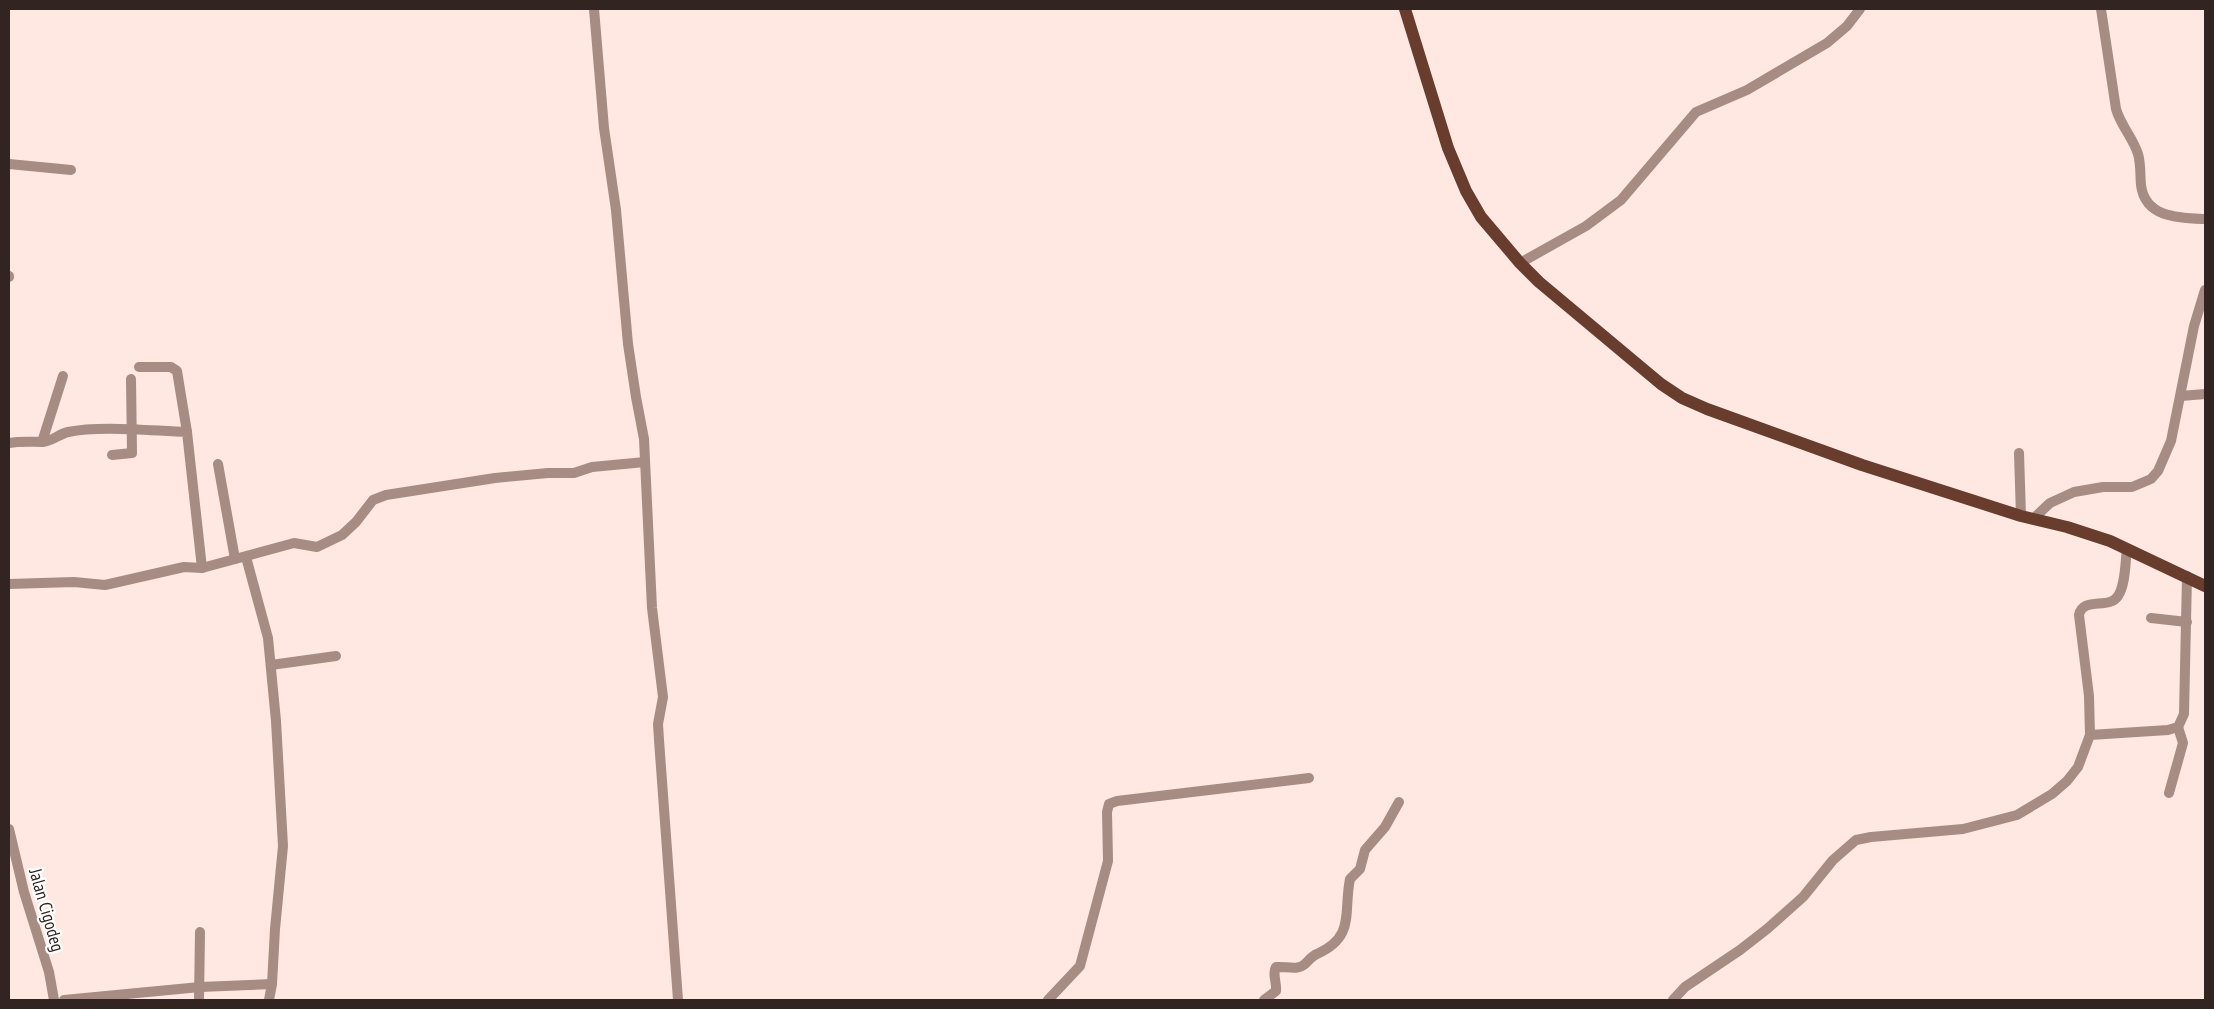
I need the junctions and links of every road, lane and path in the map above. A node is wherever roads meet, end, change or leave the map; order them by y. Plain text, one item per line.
1 (594, 9) edge
2 (1405, 9) edge
3 (1860, 9) edge
4 (2101, 9) edge
5 (9, 164) edge
6 (71, 170) dead end
7 (2205, 219) edge
8 (1520, 263) junction
9 (2205, 290) edge
10 (139, 367) dead end
11 (63, 376) dead end
12 (131, 379) dead end
13 (2205, 394) edge
14 (2181, 396) junction
15 (131, 431) junction
16 (188, 432) junction
17 (42, 442) junction
18 (9, 443) edge
19 (2019, 453) dead end
20 (112, 455) dead end
21 (645, 462) junction
22 (218, 464) dead end
23 (2027, 518) junction
24 (2127, 549) junction
25 (246, 557) junction
26 (235, 559) junction
27 (202, 568) junction
28 (2187, 576) junction
29 (9, 584) edge
30 (2205, 586) edge
31 (2151, 618) dead end
32 (2186, 622) junction
33 (336, 656) dead end
34 (271, 665) junction
35 (2178, 727) junction
36 (2090, 735) junction
37 (1309, 778) dead end
38 (2169, 793) dead end
39 (1399, 802) dead end
40 (9, 829) edge
41 (200, 932) dead end
42 (272, 984) junction
43 (200, 987) junction
44 (54, 1000) edge
45 (64, 1000) edge
46 (199, 1000) edge
47 (269, 1000) edge
48 (678, 1000) edge
49 (1048, 1000) edge
50 (1264, 1000) edge
51 (1672, 1000) edge

1 - 21 street
2 - 8 main road
3 - 8 street
4 - 7 street
5 - 6 street
8 - 23 main road
9 - 14 street
10 - 16 street
11 - 17 street
12 - 15 street
13 - 14 street
14 - 23 street
15 - 16 street
15 - 17 street
15 - 20 street
16 - 27 street
17 - 18 street
19 - 23 street
21 - 25 street
21 - 48 street
22 - 26 street
23 - 24 main road
24 - 28 main road
24 - 36 street
25 - 26 street
25 - 34 street
26 - 27 street
27 - 29 street
28 - 30 main road
28 - 32 street
31 - 32 street
32 - 35 street
33 - 34 street
34 - 42 street
35 - 36 street
35 - 38 street
36 - 51 street
37 - 49 street
39 - 50 street
40 - 44 street, Jalan Cigodeg
41 - 43 street
42 - 43 street
42 - 47 street
43 - 45 street
43 - 46 street

